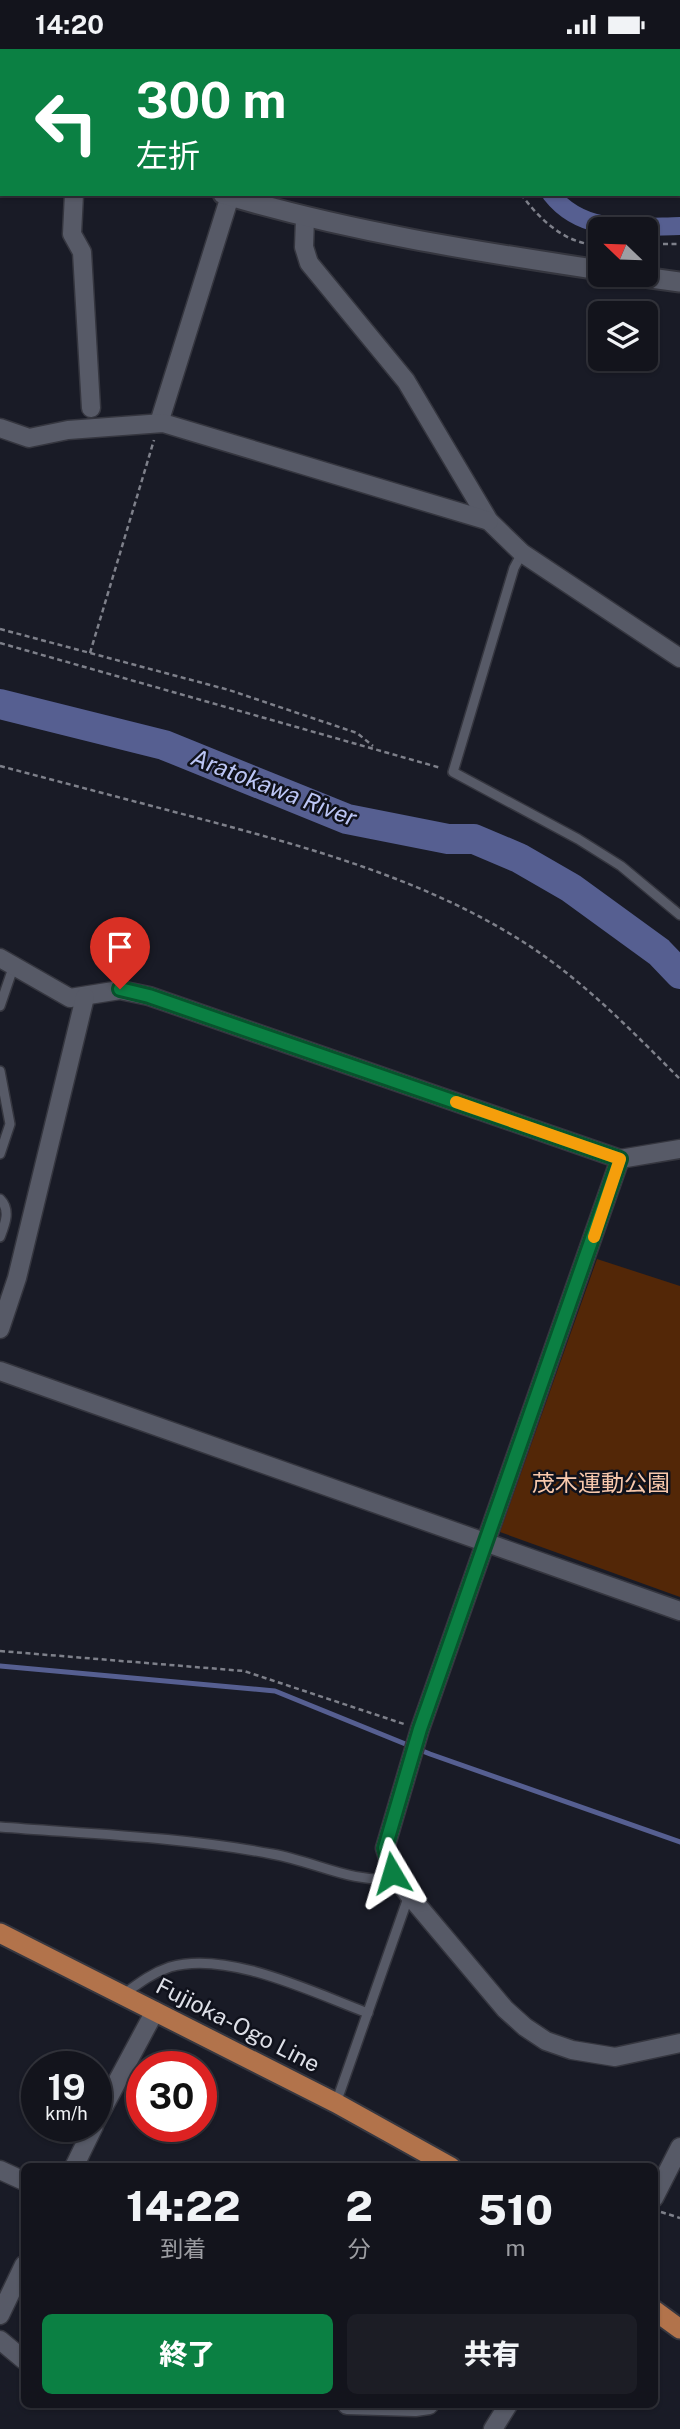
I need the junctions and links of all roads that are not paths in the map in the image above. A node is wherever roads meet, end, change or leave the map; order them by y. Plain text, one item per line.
1 (74, 196) edge
2 (227, 196) edge
3 (230, 196) edge
4 (304, 218) junction
5 (588, 269) edge
6 (658, 279) edge
7 (680, 282) edge
8 (91, 408) dead end
9 (159, 423) junction
10 (0, 428) edge
11 (489, 521) junction
12 (522, 553) junction
13 (680, 658) edge
14 (680, 915) edge
15 (7, 961) edge
16 (85, 997) junction
17 (0, 1006) edge
18 (0, 1070) edge
19 (680, 1149) edge
20 (0, 1154) edge
21 (620, 1159) junction
22 (0, 1199) edge
23 (0, 1237) edge
24 (0, 1329) edge
25 (0, 1371) edge
26 (488, 1542) junction
27 (680, 1611) edge
28 (0, 1827) edge
29 (397, 1879) junction
30 (409, 1895) junction
31 (0, 1933) edge
32 (124, 1994) junction
33 (155, 2011) junction
34 (368, 2013) junction
35 (680, 2043) edge
36 (112, 2091) edge
37 (336, 2103) junction
38 (86, 2142) edge
39 (680, 2147) edge
40 (76, 2163) edge
41 (444, 2163) edge
42 (0, 2169) edge
43 (21, 2180) edge
44 (658, 2190) edge
45 (21, 2271) edge
46 (2, 2306) edge
47 (658, 2313) edge
48 (680, 2329) edge
49 (0, 2340) edge
50 (21, 2358) edge
51 (506, 2408) edge
52 (493, 2429) edge

1 - 8 street
2 - 9 street
3 - 4 street
4 - 5 street
4 - 11 street
6 - 7 street
9 - 10 street
9 - 11 street
11 - 12 street
12 - 13 street
12 - 14 lane
15 - 16 street
15 - 17 lane
16 - 21 street
16 - 24 street
18 - 20 lane
19 - 21 street
21 - 26 street
22 - 23 lane
25 - 26 street
26 - 27 street
26 - 29 street
28 - 29 lane
29 - 30 street
30 - 34 lane
30 - 35 street
31 - 32 main road, Fujioka-Ogo Line
32 - 33 main road, Fujioka-Ogo Line
32 - 34 lane
33 - 36 street
33 - 37 main road, Fujioka-Ogo Line
34 - 37 lane
37 - 41 main road, Fujioka-Ogo Line
38 - 40 street
39 - 44 street
42 - 43 street
45 - 46 street
47 - 48 main road
49 - 50 street
51 - 52 street

